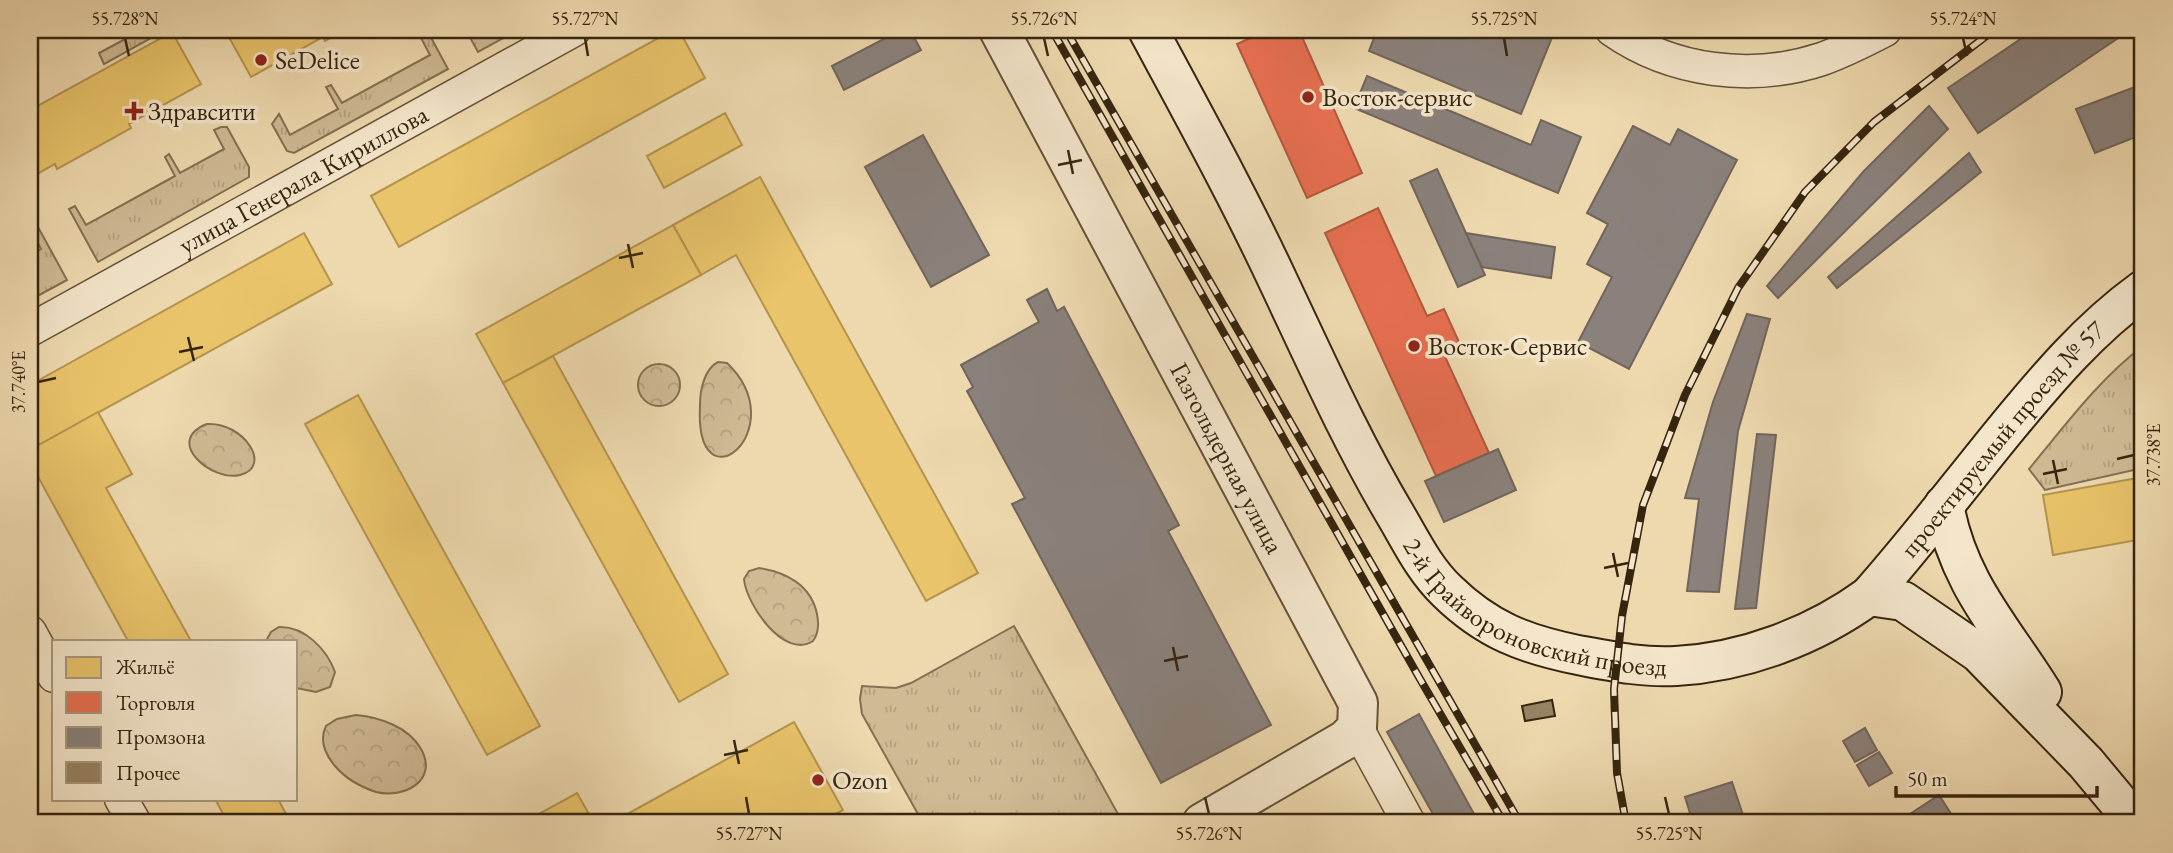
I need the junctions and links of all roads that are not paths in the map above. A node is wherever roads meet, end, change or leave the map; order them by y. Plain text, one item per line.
1 (574, 30) edge
2 (999, 30) edge
3 (1147, 30) edge
4 (1612, 30) edge
5 (1885, 30) edge
6 (2143, 290) edge
7 (30, 330) edge
8 (1944, 505) junction
9 (1870, 596) junction
10 (30, 632) edge
11 (52, 672) edge
12 (1357, 728) junction
13 (2085, 763) junction
14 (122, 800) edge
15 (135, 823) edge
16 (1202, 823) edge
17 (1409, 823) edge
18 (2136, 823) edge

1 - 7 street, улица Генерала Кириллова
2 - 12 main road, Газгольдерная улица
3 - 9 main road, 2-й Грайвороновский проезд
4 - 5 street
6 - 8 main road, проектируемый проезд № 57
8 - 9 main road, проектируемый проезд № 57
8 - 13 main road
9 - 13 main road
10 - 11 street
12 - 16 main road
12 - 17 street
13 - 18 main road
14 - 15 street

